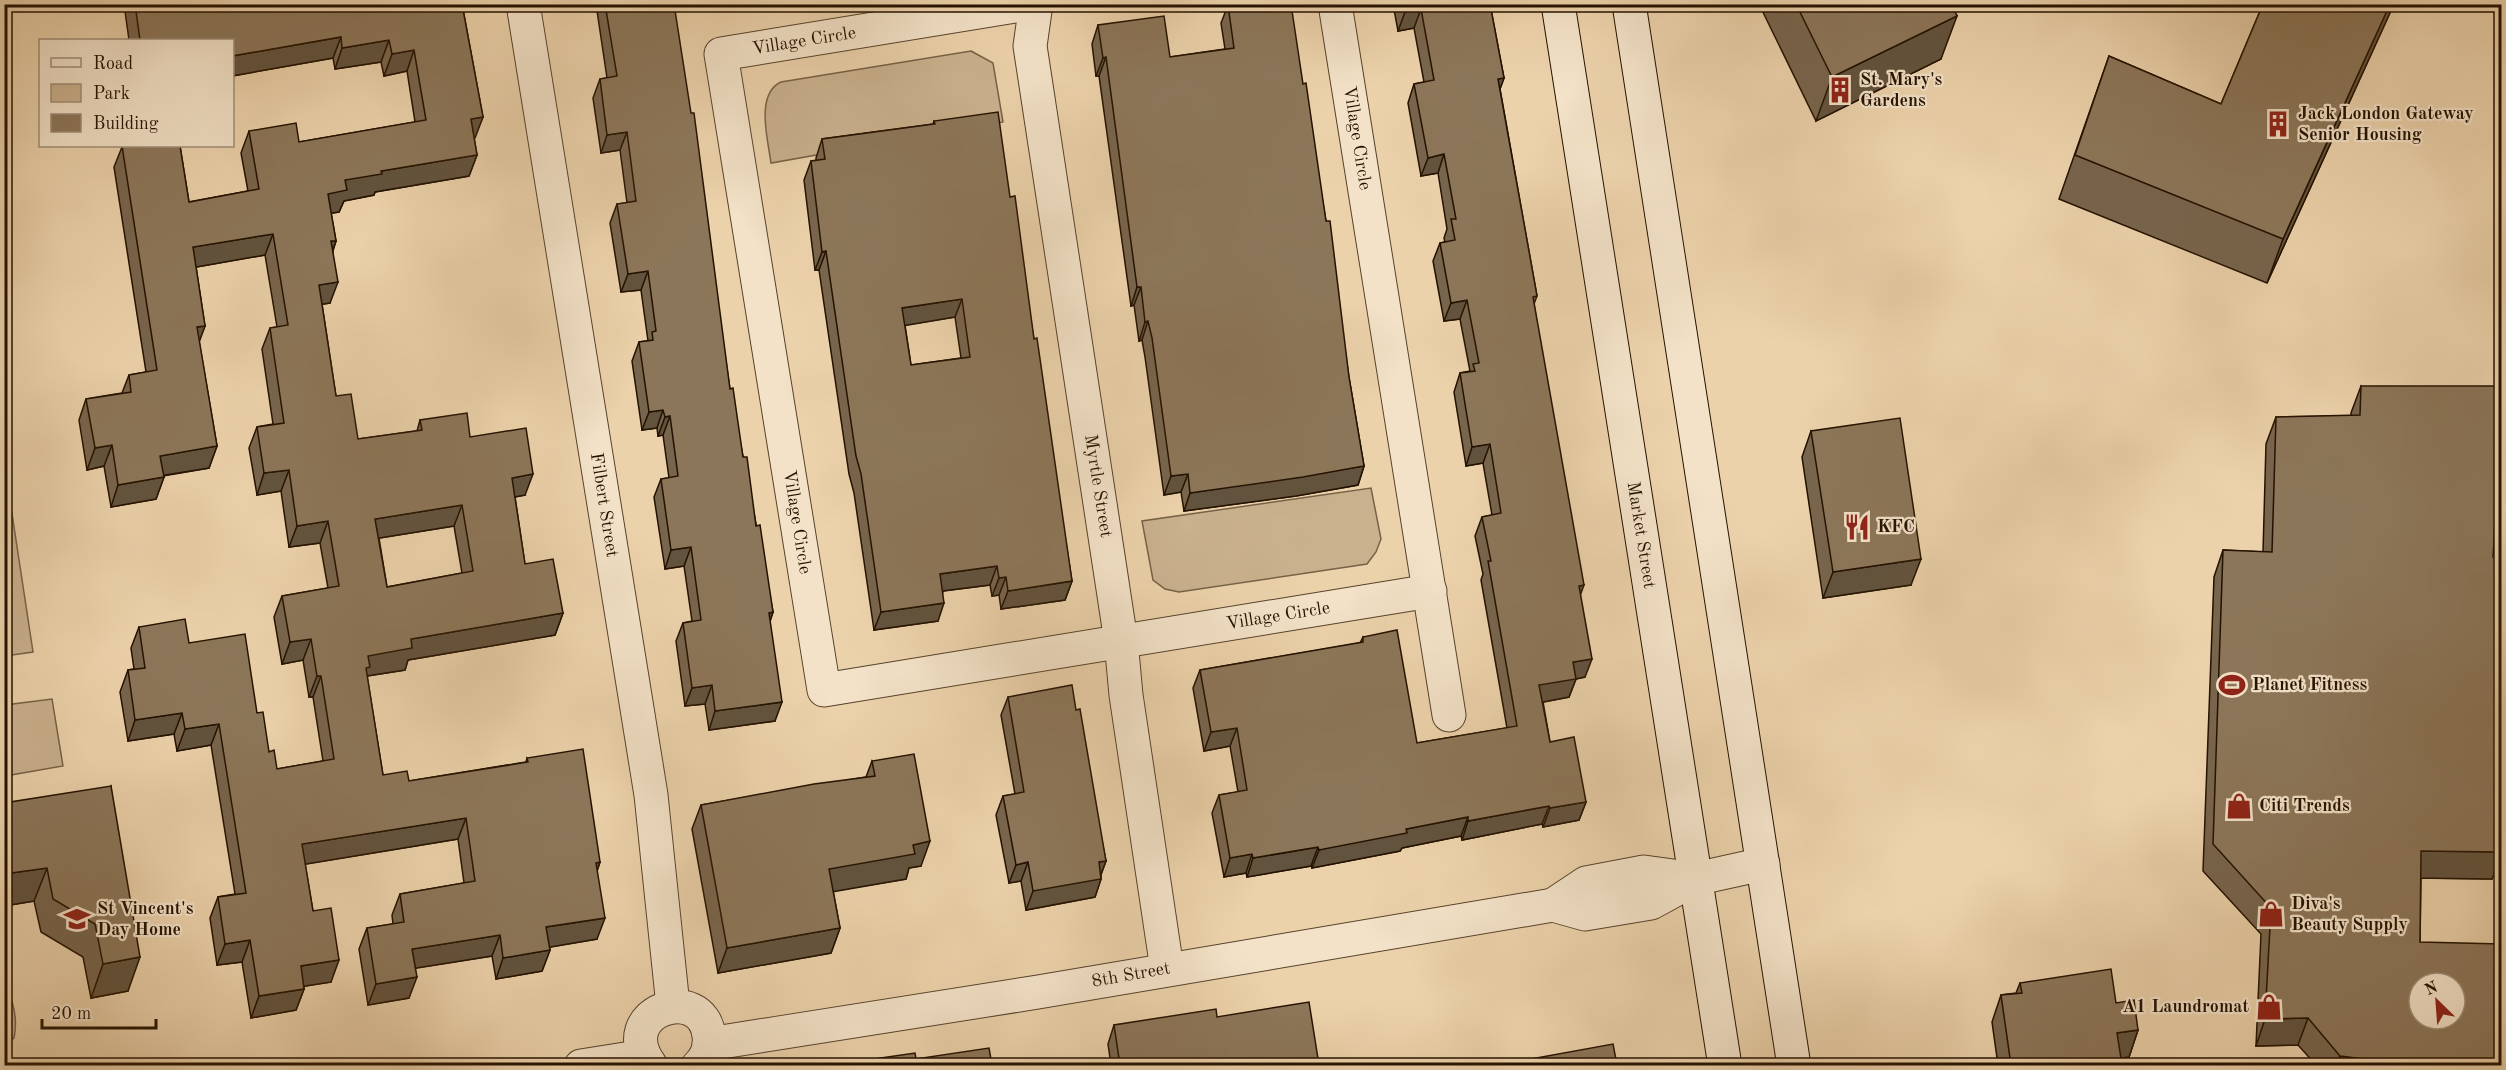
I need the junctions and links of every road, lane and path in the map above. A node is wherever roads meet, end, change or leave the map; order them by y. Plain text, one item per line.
1 (523, 4) edge
2 (1027, 4) edge
3 (1036, 4) edge
4 (1335, 4) edge
5 (1558, 4) edge
6 (1629, 4) edge
7 (1430, 591) junction
8 (1121, 641) junction
9 (1449, 715) dead end
10 (1763, 864) junction
11 (1695, 879) junction
12 (1167, 969) junction
13 (673, 1006) junction
14 (704, 1055) edge
15 (648, 1061) edge
16 (581, 1065) edge
17 (1725, 1065) edge
18 (1794, 1065) edge

1 - 13 street, Filbert Street
2 - 8 street, Village Circle
3 - 8 street, Myrtle Street
4 - 7 street, Village Circle
5 - 11 street, Market Street
6 - 10 street
7 - 8 street, Village Circle
7 - 9 street, Village Circle
8 - 12 street, Myrtle Street
10 - 11 street, 8th Street
10 - 18 street
11 - 12 street, 8th Street
11 - 17 street, Market Street
12 - 14 street, 8th Street
13 - 14 street
13 - 15 street
15 - 16 street

